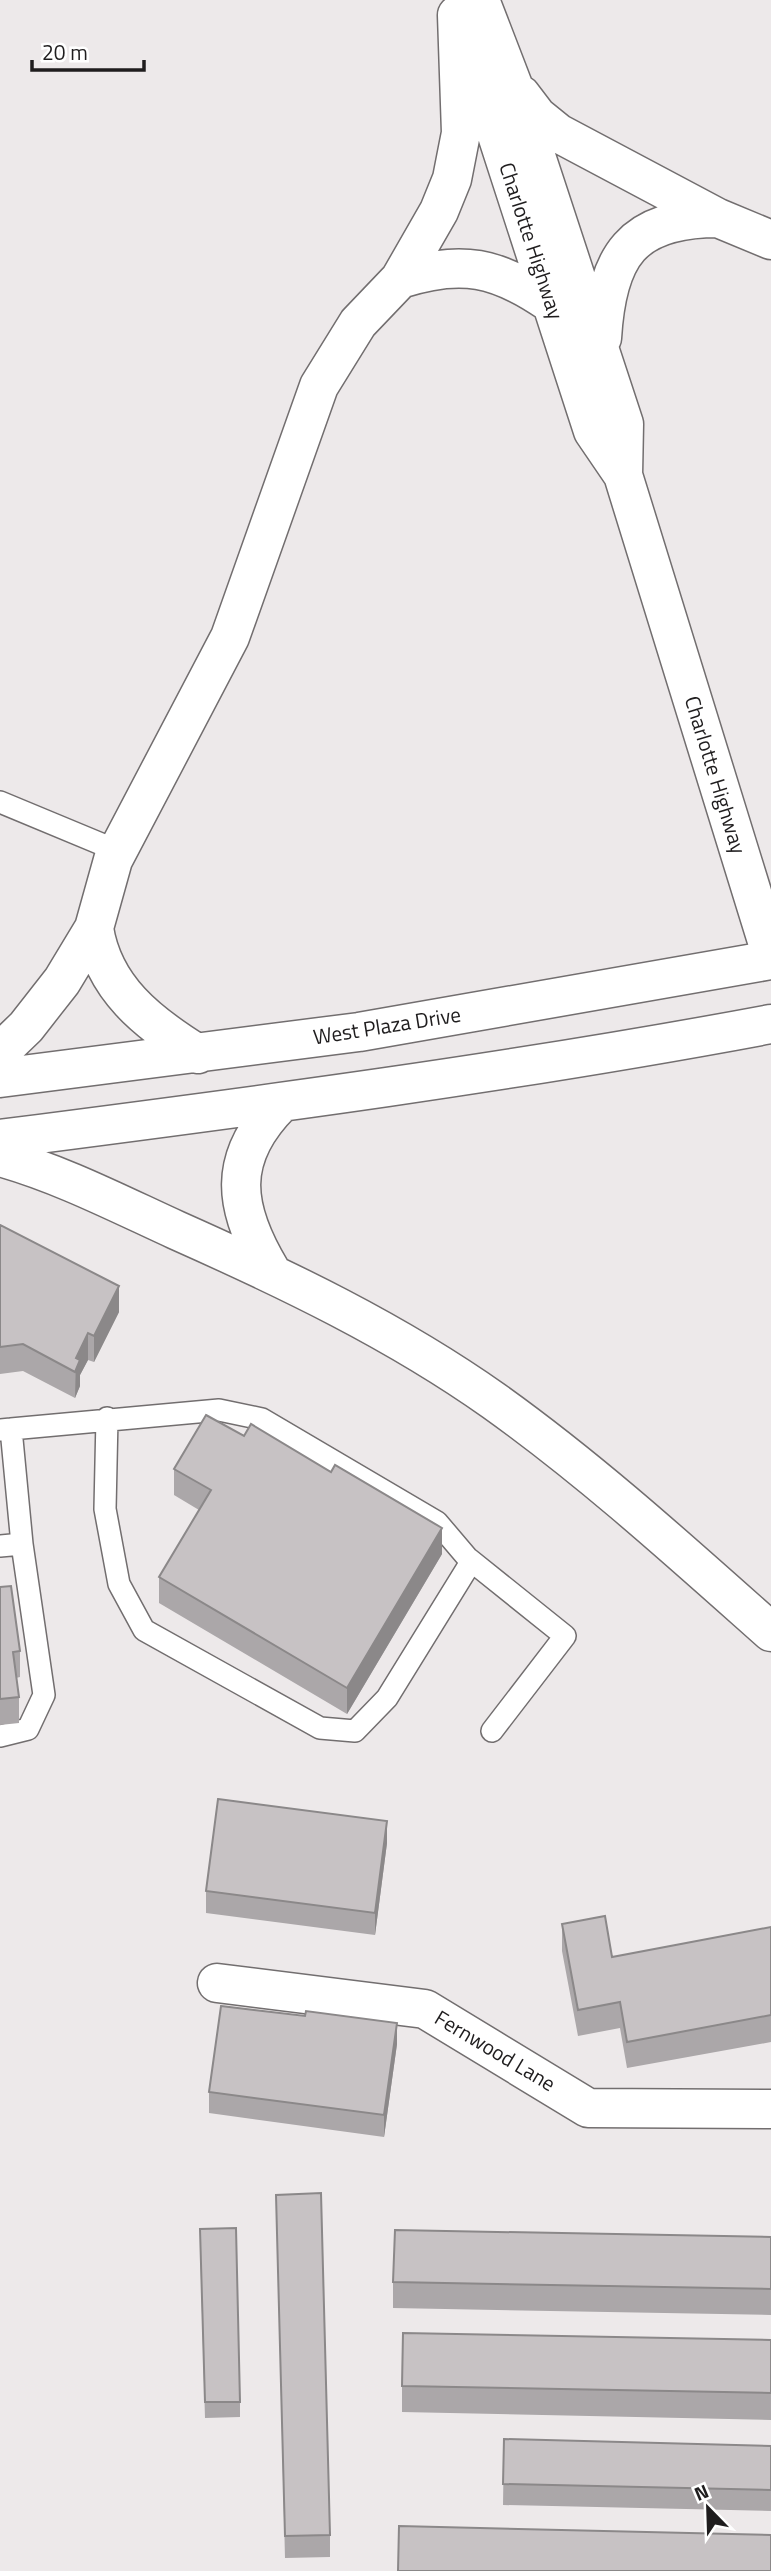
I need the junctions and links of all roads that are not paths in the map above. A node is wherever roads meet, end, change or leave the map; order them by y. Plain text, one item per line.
1 (464, 5) edge
2 (512, 83) junction
3 (718, 218) junction
4 (769, 236) edge
5 (400, 279) junction
6 (550, 303) junction
7 (601, 354) junction
8 (623, 475) junction
9 (0, 802) edge
10 (118, 850) junction
11 (94, 928) junction
12 (771, 957) edge
13 (771, 1024) edge
14 (0, 1052) edge
15 (198, 1054) junction
16 (0, 1078) edge
17 (281, 1103) junction
18 (0, 1139) edge
19 (0, 1157) edge
20 (271, 1271) junction
21 (107, 1418) junction
22 (5, 1430) edge
23 (22, 1544) junction
24 (0, 1546) edge
25 (469, 1559) junction
26 (771, 1632) edge
27 (492, 1731) dead end
28 (0, 1736) edge
29 (217, 1983) dead end
30 (771, 2109) edge

1 - 2 main road, Charlotte Highway
1 - 5 main road
1 - 6 main road, Charlotte Highway
2 - 3 main road
2 - 7 main road, Charlotte Highway
3 - 4 main road
3 - 7 main road
5 - 6 main road
5 - 10 main road
6 - 8 main road, Charlotte Highway
7 - 8 main road, Charlotte Highway
8 - 12 main road, Charlotte Highway
9 - 10 lane
10 - 11 main road
11 - 14 main road
11 - 15 main road
12 - 15 main road, West Plaza Drive
13 - 17 main road
15 - 16 main road, West Plaza Drive
17 - 18 main road
17 - 20 main road
19 - 20 main road
20 - 26 main road
21 - 22 lane
21 - 25 lane
21 - 25 lane
22 - 23 lane
23 - 24 lane
23 - 28 lane
25 - 27 lane
29 - 30 main road, Fernwood Lane

